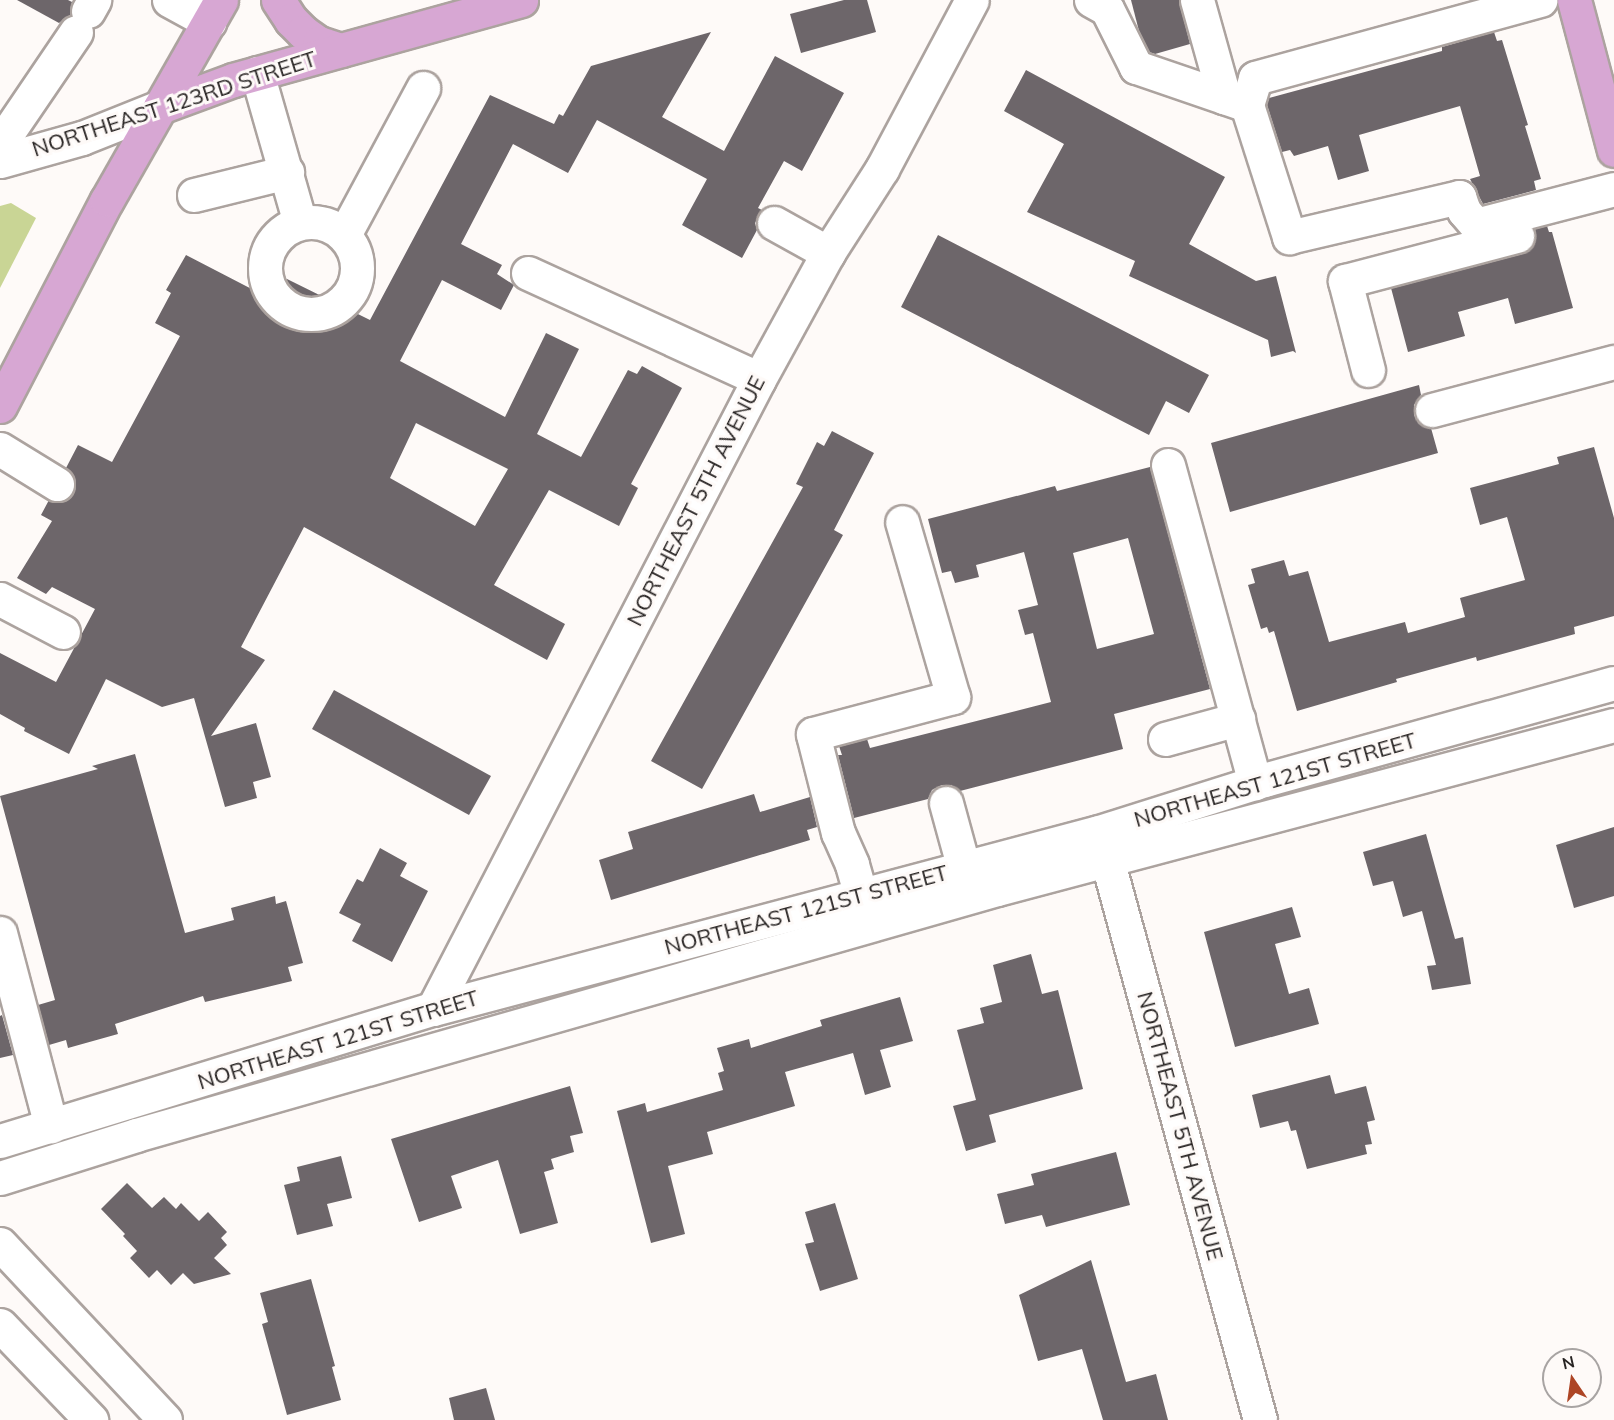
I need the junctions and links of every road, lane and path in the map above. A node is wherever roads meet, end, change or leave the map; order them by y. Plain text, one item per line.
1 (169, 0) edge
2 (278, 0) edge
3 (522, 0) edge
4 (972, 0) edge
5 (1090, 0) edge
6 (1197, 0) edge
7 (1541, 0) edge
8 (1574, 0) edge
9 (215, 11) edge
10 (86, 14) edge
11 (341, 50) junction
12 (257, 73) junction
13 (423, 88) dead end
14 (1236, 101) junction
15 (160, 107) junction
16 (3, 145) edge
17 (1614, 150) edge
18 (287, 172) junction
19 (1614, 189) edge
20 (194, 195) dead end
21 (1614, 211) edge
22 (300, 223) junction
23 (774, 223) dead end
24 (344, 235) junction
25 (828, 253) junction
26 (528, 273) dead end
27 (1614, 362) edge
28 (1368, 370) dead end
29 (759, 380) junction
30 (0, 406) edge
31 (1432, 410) dead end
32 (0, 449) edge
33 (1168, 465) dead end
34 (57, 484) dead end
35 (902, 522) dead end
36 (0, 599) edge
37 (63, 632) dead end
38 (1614, 683) edge
39 (1238, 719) junction
40 (1614, 725) edge
41 (1165, 739) dead end
42 (1255, 783) junction
43 (946, 804) dead end
44 (1103, 846) junction
45 (964, 869) junction
46 (861, 896) junction
47 (0, 933) edge
48 (433, 1009) junction
49 (51, 1126) junction
50 (0, 1141) edge
51 (0, 1178) edge
52 (0, 1244) edge
53 (0, 1325) edge
54 (91, 1420) edge
55 (165, 1420) edge
56 (1260, 1420) edge

1 - 9 street
2 - 11 main road
3 - 11 main road, NORTHEAST 123RD STREET
4 - 25 street, NORTHEAST 5TH AVENUE
5 - 14 street
6 - 14 street
7 - 14 street
8 - 17 main road
9 - 15 main road
10 - 16 street
11 - 12 main road, NORTHEAST 123RD STREET
12 - 15 main road, NORTHEAST 123RD STREET
12 - 18 street
13 - 24 street
14 - 19 street
15 - 16 street, NORTHEAST 123RD STREET
15 - 30 main road
18 - 20 street
18 - 22 street
21 - 28 street
22 - 24 street
22 - 24 street
23 - 25 street
25 - 29 street, NORTHEAST 5TH AVENUE
26 - 29 street
27 - 31 street
29 - 48 street, NORTHEAST 5TH AVENUE
32 - 34 street
33 - 39 street
35 - 46 street
36 - 37 street
38 - 42 street, NORTHEAST 121ST STREET
39 - 41 street
39 - 42 street
40 - 44 street, NORTHEAST 121ST STREET
42 - 44 street, NORTHEAST 121ST STREET
43 - 45 street
44 - 45 street, NORTHEAST 121ST STREET
44 - 51 street, NORTHEAST 121ST STREET
44 - 56 street, NORTHEAST 5TH AVENUE
45 - 46 street, NORTHEAST 121ST STREET
46 - 48 street, NORTHEAST 121ST STREET
47 - 49 street
48 - 49 street, NORTHEAST 121ST STREET
49 - 50 street, NORTHEAST 121ST STREET
52 - 55 street
53 - 54 street

